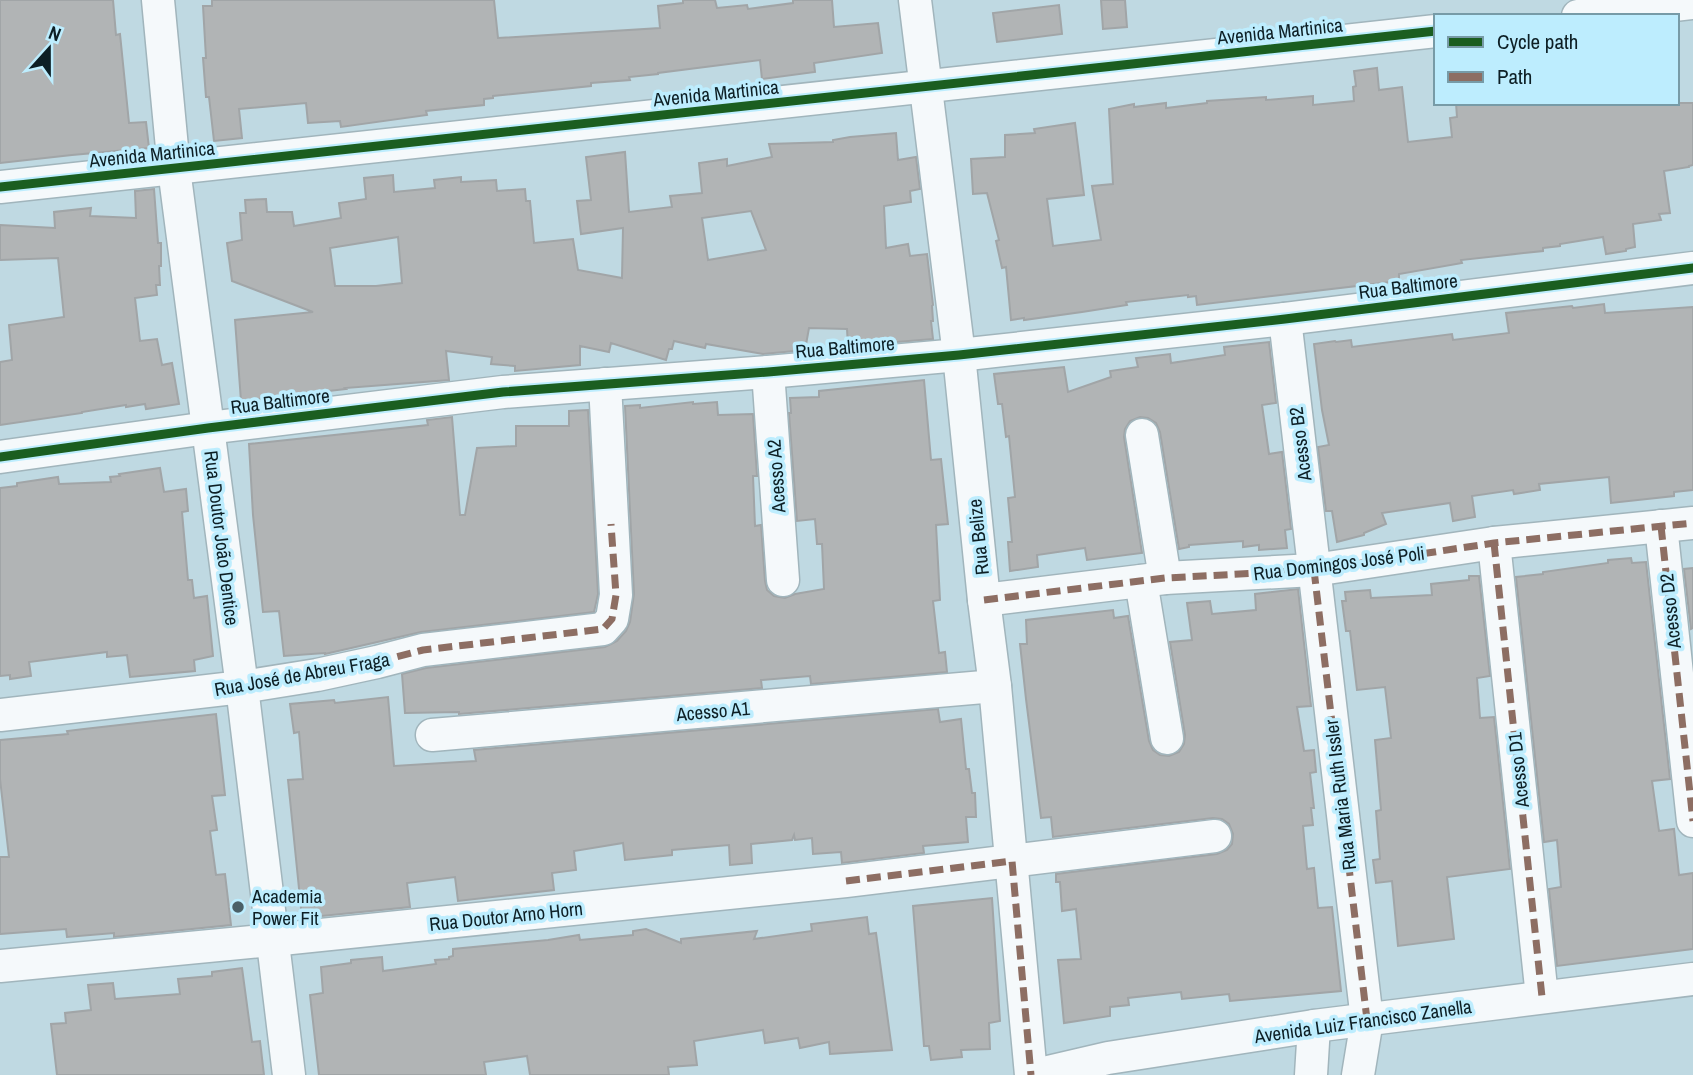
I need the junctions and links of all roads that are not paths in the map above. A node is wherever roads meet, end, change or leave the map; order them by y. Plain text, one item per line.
1 (158, 0) edge
2 (915, 0) edge
3 (1693, 3) edge
4 (1596, 14) edge
5 (1434, 32) edge
6 (926, 88) junction
7 (174, 169) junction
8 (0, 187) edge
9 (1693, 268) edge
10 (1285, 318) junction
11 (959, 355) junction
12 (768, 372) junction
13 (605, 384) junction
14 (208, 428) junction
15 (1142, 435) dead end
16 (0, 457) edge
17 (1693, 523) edge
18 (1661, 526) junction
19 (1494, 543) junction
20 (1314, 570) junction
21 (1153, 579) junction
22 (783, 580) dead end
23 (984, 600) junction
24 (995, 686) junction
25 (242, 687) junction
26 (0, 715) edge
27 (432, 735) dead end
28 (1167, 738) dead end
29 (1693, 821) edge
30 (1215, 836) dead end
31 (1012, 862) junction
32 (272, 940) junction
33 (0, 966) edge
34 (1693, 979) edge
35 (1542, 997) junction
36 (1367, 1020) junction
37 (1314, 1026) junction
38 (289, 1075) edge
39 (1033, 1075) edge
40 (1311, 1075) edge
41 (1358, 1075) edge

1 - 7 street, Rua Doutor João Dentice
2 - 6 street, Rua Belize
3 - 4 street
5 - 6 street, Avenida Martinica
6 - 7 street, Avenida Martinica
6 - 11 street, Rua Belize
7 - 8 street, Avenida Martinica
7 - 14 street, Rua Doutor João Dentice
9 - 10 street, Rua Baltimore
10 - 11 street, Rua Baltimore
10 - 20 street, Acesso B2
11 - 12 street, Rua Baltimore
11 - 23 street, Rua Belize
12 - 13 street, Rua Baltimore
12 - 22 street, Acesso A2
13 - 14 street, Rua Baltimore
13 - 25 street, Rua José de Abreu Fraga
14 - 16 street, Rua Baltimore
14 - 25 street, Rua Doutor João Dentice
15 - 21 street
17 - 18 street, Rua Domingos José Poli
18 - 19 street, Rua Domingos José Poli
18 - 29 street, Acesso D2
19 - 20 street, Rua Domingos José Poli
19 - 35 street, Acesso D1
20 - 21 street, Rua Domingos José Poli
20 - 36 street, Rua Maria Ruth Issler
21 - 23 street, Rua Domingos José Poli
21 - 28 street
23 - 24 street, Rua Belize
24 - 27 street, Acesso A1
24 - 31 street, Rua Belize
25 - 26 street, Rua José de Abreu Fraga
25 - 32 street, Rua Doutor João Dentice
30 - 31 street, Rua Doutor Arno Horn
31 - 32 street, Rua Doutor Arno Horn
31 - 39 street, Rua Belize
32 - 33 street, Rua Doutor Arno Horn
32 - 38 street, Rua Doutor João Dentice
34 - 35 street, Avenida Luiz Francisco Zanella
35 - 36 street, Avenida Luiz Francisco Zanella
36 - 37 street, Avenida Luiz Francisco Zanella
36 - 41 street, Rua Maria Ruth Issler
37 - 39 street, Avenida Luiz Francisco Zanella
37 - 40 street

